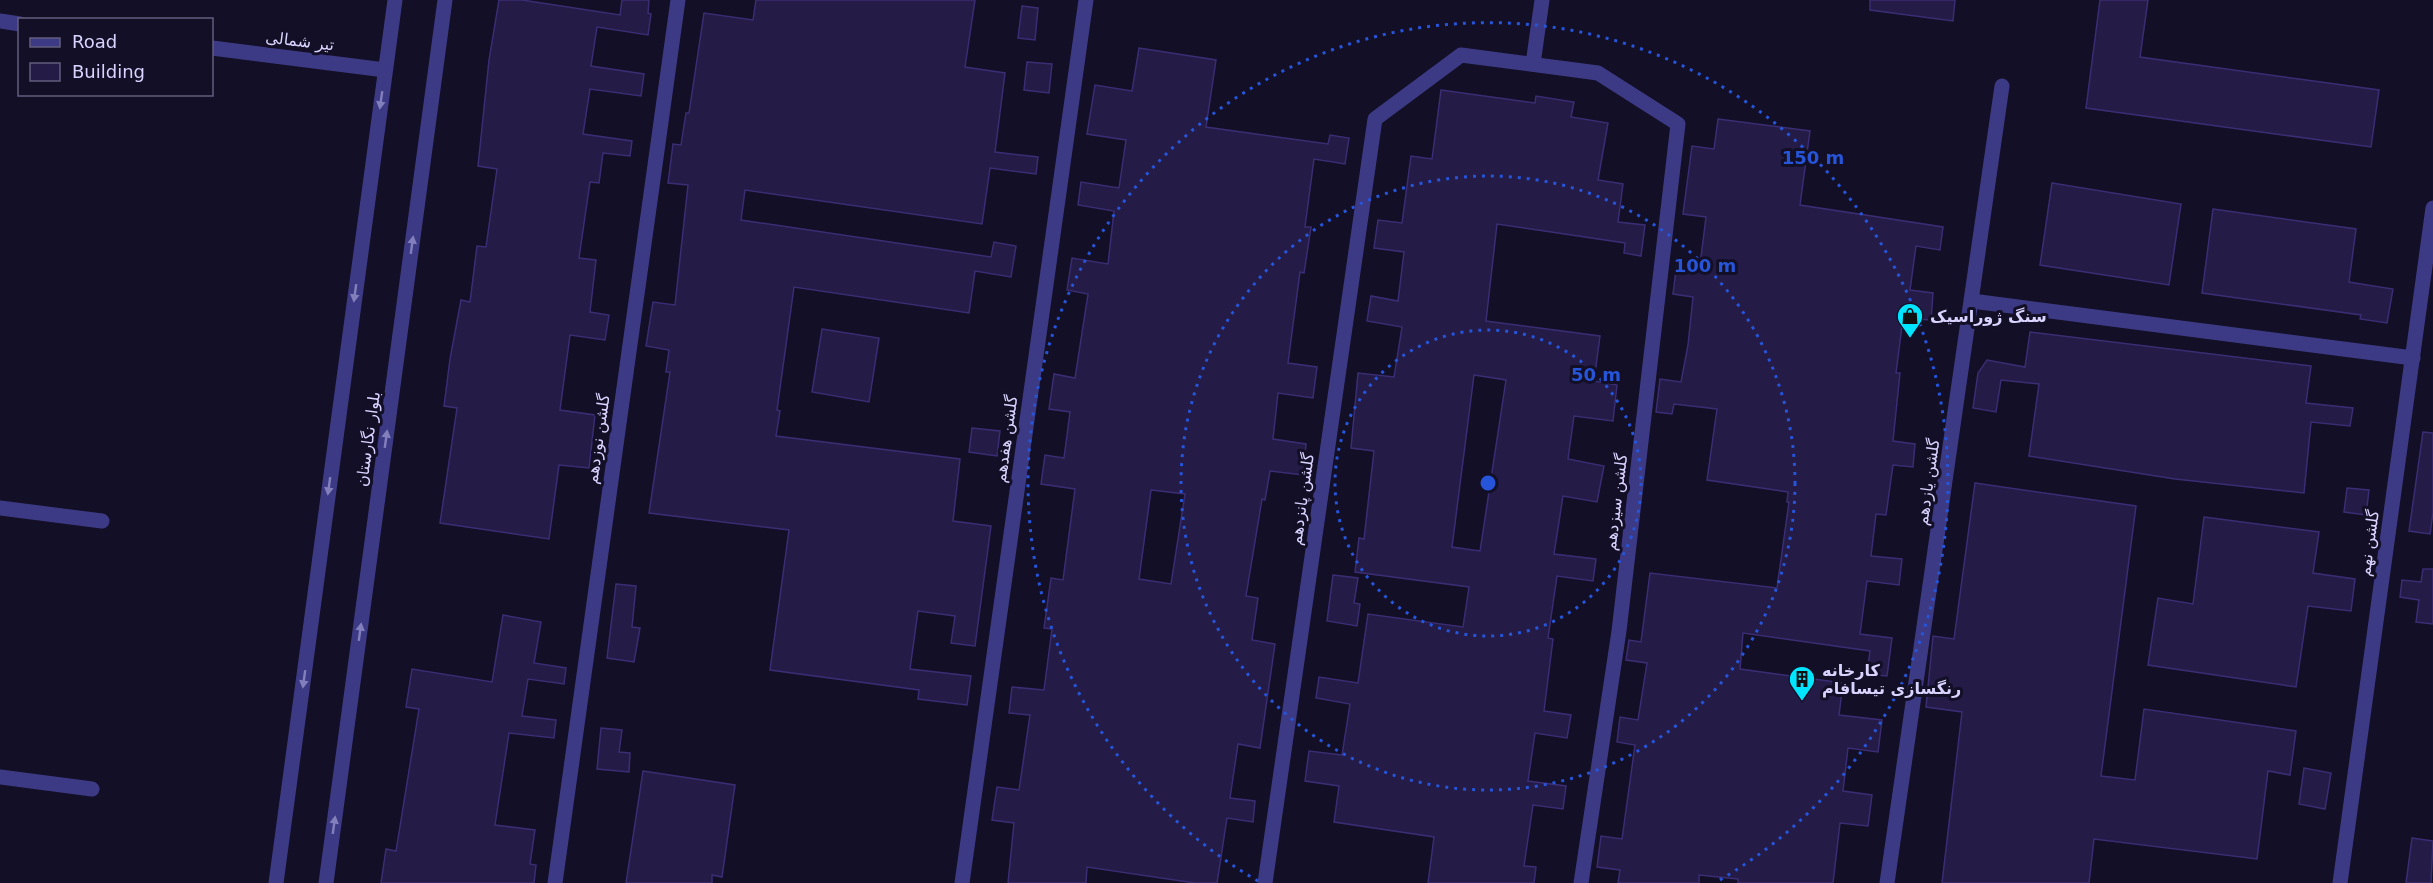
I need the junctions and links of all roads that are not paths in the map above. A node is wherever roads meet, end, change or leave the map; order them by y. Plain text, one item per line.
1 (395, 0) edge
2 (445, 0) edge
3 (678, 0) edge
4 (1086, 0) edge
5 (1542, 0) edge
6 (0, 21) edge
7 (18, 24) edge
8 (213, 48) edge
9 (1533, 64) junction
10 (385, 70) junction
11 (2002, 86) dead end
12 (2432, 218) edge
13 (1972, 302) junction
14 (2413, 358) junction
15 (0, 508) edge
16 (102, 521) dead end
17 (0, 777) edge
18 (92, 789) dead end
19 (276, 883) edge
20 (326, 883) edge
21 (555, 883) edge
22 (962, 883) edge
23 (1265, 883) edge
24 (1581, 883) edge
25 (1887, 883) edge
26 (2340, 883) edge

1 - 10 street, بلوار نگارستان
20 -> 2 street, بلوار نگارستان
3 - 21 street, گلشن نوزدهم
4 - 22 street, گلشن هفدهم
5 - 9 street
6 - 7 street
8 - 10 street, تیر شمالی
9 - 23 street, گلشن پانزدهم
9 - 24 street, گلشن سیزدهم
10 -> 19 street, بلوار نگارستان
11 - 13 street, گلشن یازدهم
12 - 14 street, گلشن نهم
13 - 14 street
13 - 25 street, گلشن یازدهم
14 - 26 street, گلشن نهم
15 - 16 street
17 - 18 street

